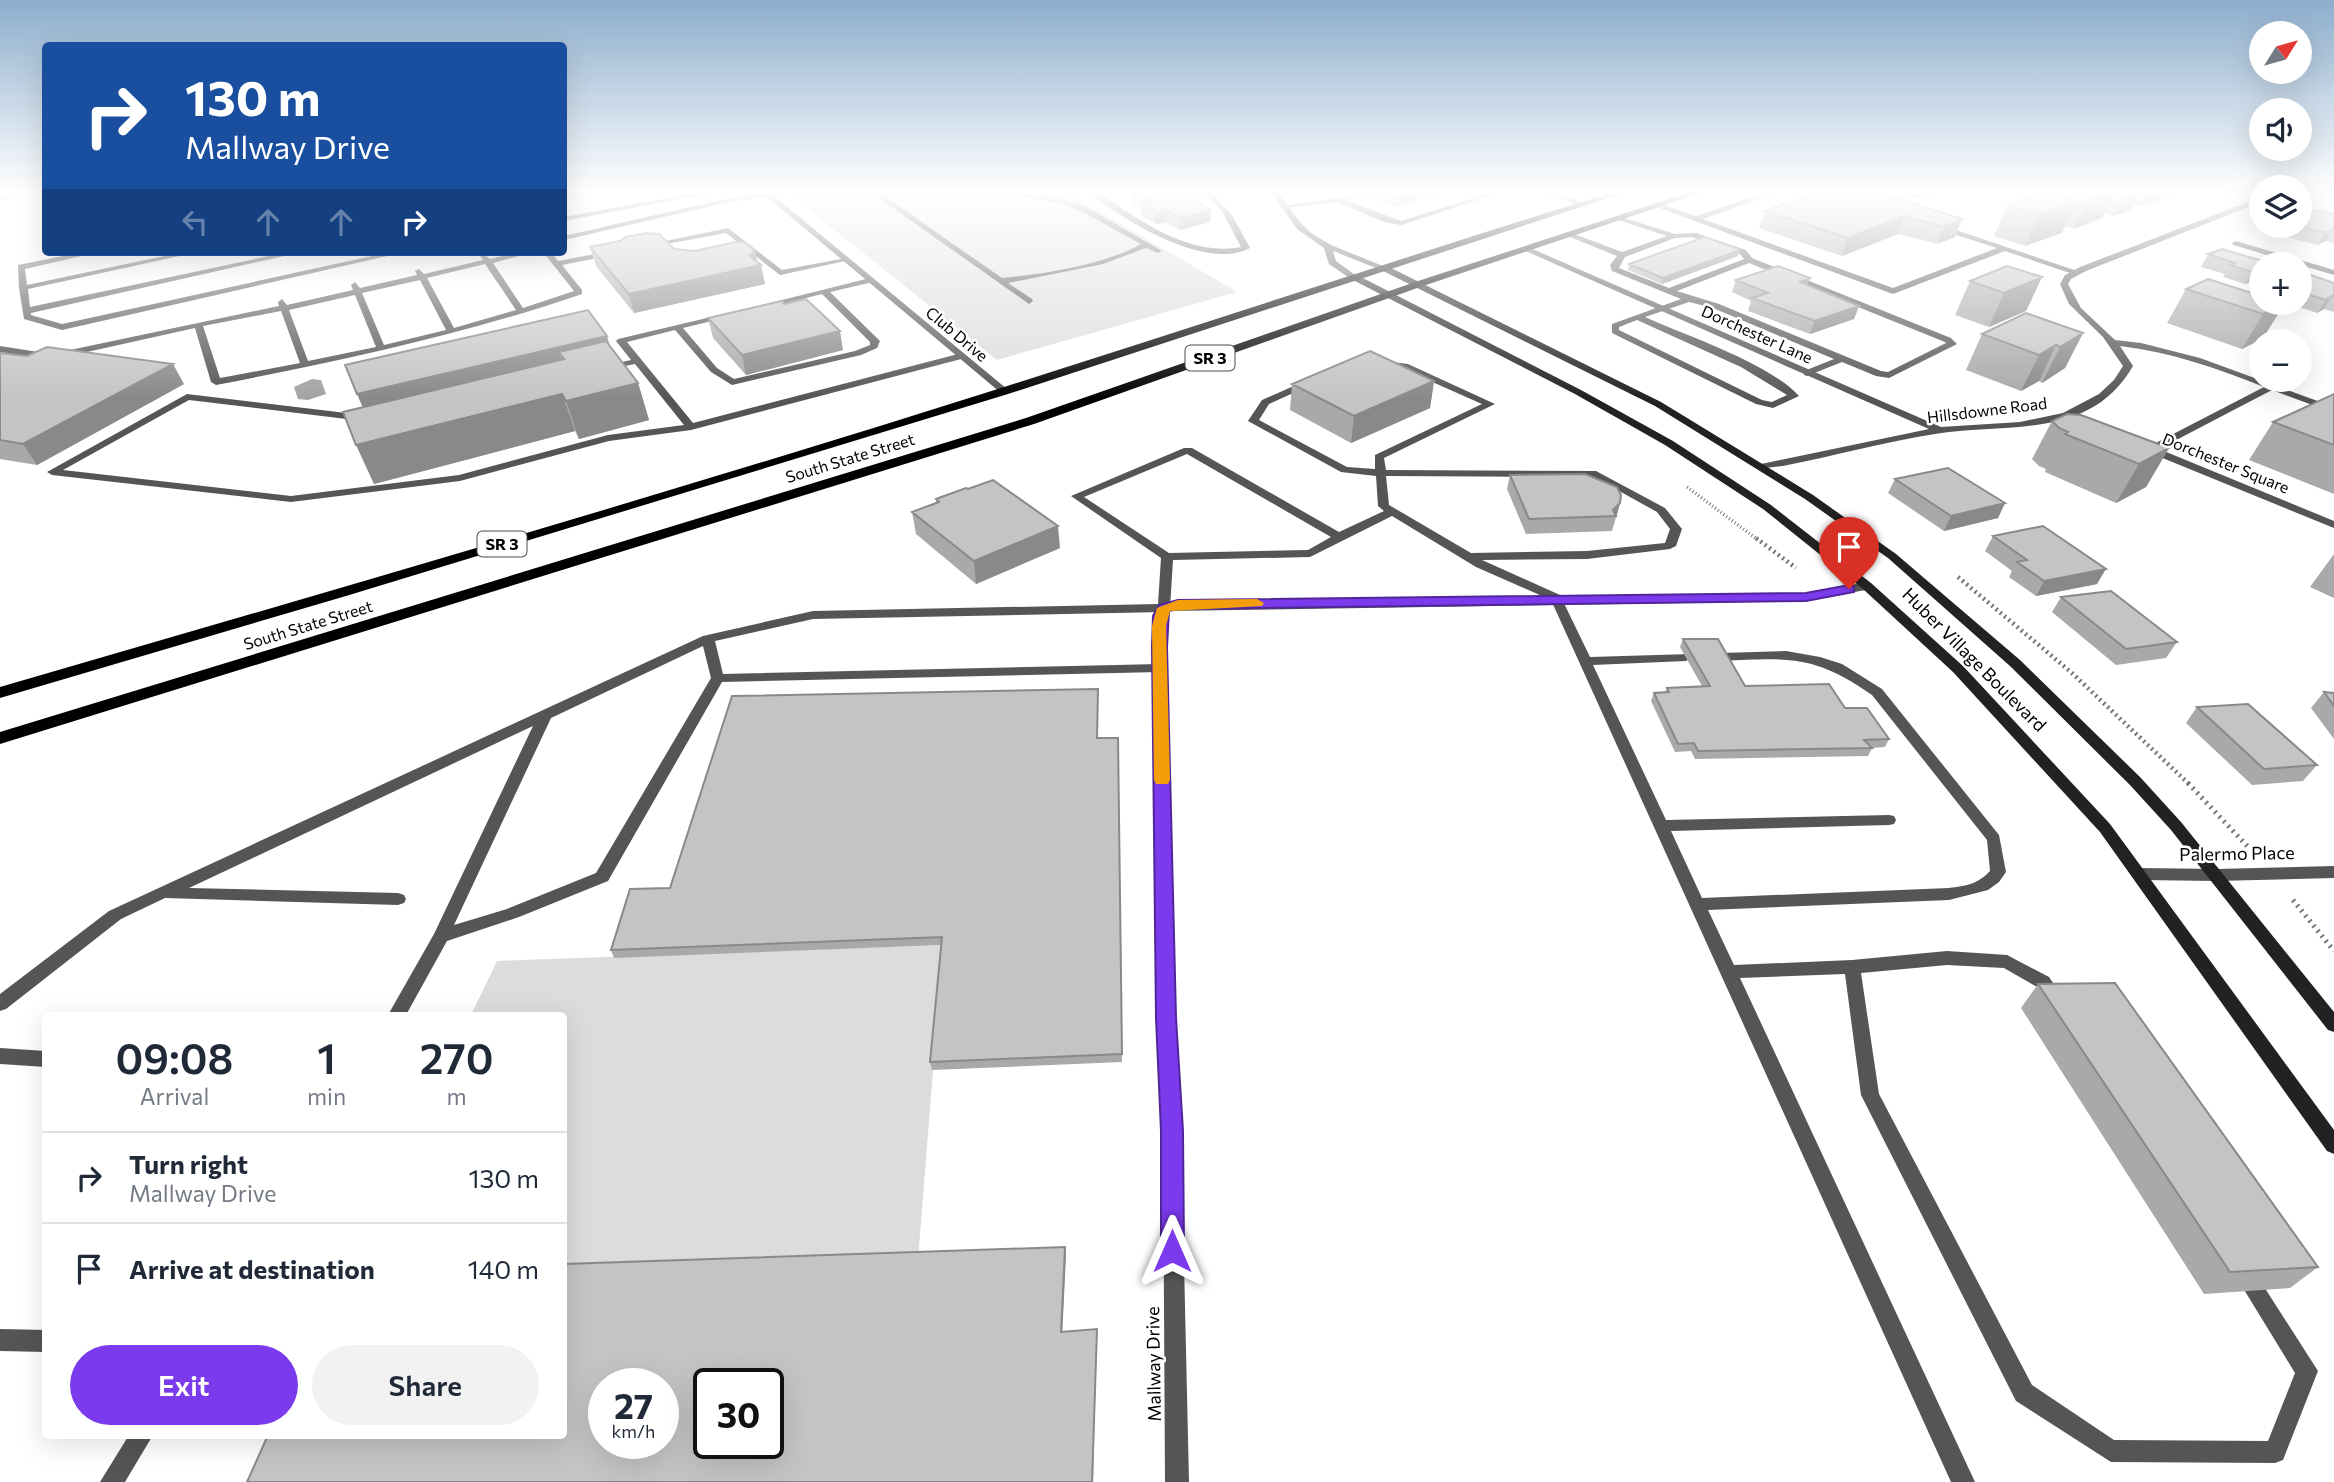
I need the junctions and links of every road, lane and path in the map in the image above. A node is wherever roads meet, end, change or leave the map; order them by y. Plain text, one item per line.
1 (55, 260) edge
2 (155, 260) edge
3 (239, 260) edge
4 (259, 260) edge
5 (363, 260) edge
6 (481, 260) edge
7 (487, 260) edge
8 (553, 260) edge
9 (575, 260) edge
10 (765, 260) edge
11 (846, 260) joint
12 (970, 260) edge
13 (1099, 260) edge
14 (1331, 260) edge
15 (1368, 260) edge
16 (1408, 260) edge
17 (1491, 260) edge
18 (1550, 260) edge
19 (1618, 260) edge
20 (1749, 260) joint
21 (1810, 260) edge
22 (1973, 260) edge
23 (2041, 260) edge
24 (2106, 260) edge
25 (2292, 260) edge
26 (556, 264) junction
27 (1384, 268) junction
28 (2076, 272) junction
29 (2334, 273) edge
30 (420, 274) junction
31 (1354, 277) junction
32 (272, 280) junction
33 (870, 280) junction
34 (1000, 281) junction
35 (1419, 284) junction
36 (23, 288) junction
37 (356, 288) junction
38 (824, 291) junction
39 (1669, 291) junction
40 (1390, 294) junction
41 (1689, 299) junction
42 (1029, 302) dead end
43 (284, 305) junction
44 (758, 307) edge
45 (1660, 308) junction
46 (26, 311) junction
47 (521, 312) junction
48 (731, 314) edge
49 (1637, 317) junction
50 (198, 325) junction
51 (677, 327) junction
52 (452, 332) junction
53 (2113, 342) junction
54 (0, 349) edge
55 (381, 349) junction
56 (962, 356) junction
57 (1841, 359) junction
58 (636, 361) junction
59 (1372, 363) edge
60 (305, 365) junction
61 (598, 370) edge
62 (1807, 373) junction
63 (1325, 377) edge
64 (2249, 380) edge
65 (1004, 391) junction
66 (2260, 392) edge
67 (2284, 392) edge
68 (2334, 410) edge
69 (2067, 415) junction
70 (379, 420) edge
71 (2079, 420) edge
72 (691, 427) junction
73 (1940, 430) junction
74 (2138, 445) edge
75 (2150, 450) junction
76 (1761, 467) junction
77 (1381, 473) junction
78 (1393, 511) junction
79 (2334, 524) edge
80 (1339, 537) junction
81 (1167, 557) junction
82 (1469, 557) junction
83 (1867, 586) junction
84 (1556, 598) junction
85 (1164, 608) junction
86 (708, 639) junction
87 (1686, 657) edge
88 (1721, 657) edge
89 (1585, 661) junction
90 (1160, 667) junction
91 (718, 678) junction
92 (0, 693) edge
93 (545, 715) junction
94 (0, 738) edge
95 (1889, 820) dead end
96 (1661, 826) junction
97 (2334, 872) edge
98 (2140, 874) junction
99 (2216, 875) junction
100 (162, 893) junction
101 (398, 898) dead end
102 (1697, 904) junction
103 (441, 936) junction
104 (1852, 967) junction
105 (1728, 972) junction
106 (0, 1004) edge
107 (399, 1012) edge
108 (2066, 1015) edge
109 (2334, 1025) edge
110 (0, 1056) edge
111 (42, 1059) edge
112 (2334, 1145) edge
113 (2234, 1260) edge
114 (0, 1340) edge
115 (42, 1341) edge
116 (139, 1439) edge
117 (112, 1482) edge
118 (1177, 1482) edge
119 (1963, 1482) edge

1 - 36 street
2 - 36 street
3 - 46 street
4 - 32 street
5 - 32 street
6 - 30 street
7 - 47 street
8 - 26 street
9 - 26 street
10 - 11 street
11 - 33 street, Club Drive
12 - 34 street
13 - 34 street
14 - 31 street
15 - 27 street
16 - 27 main road, South State Street / SR 3
17 - 35 main road, South State Street / SR 3
18 - 45 street, Dorchester Lane
19 - 39 street
20 - 39 street
20 - 57 street
21 - 22 street
23 - 28 street
24 - 28 street
25 - 29 street
26 - 47 street
27 - 31 main road, South State Street / SR 3
27 - 35 street, Huber Village Boulevard
28 - 53 street, Hillsdowne Road
30 - 37 street
30 - 52 street
31 - 40 street, Huber Village Boulevard
31 - 65 main road, South State Street / SR 3
32 - 46 street
33 - 38 street
33 - 56 street, Club Drive
34 - 42 street
35 - 40 main road, South State Street / SR 3
35 - 76 street, Huber Village Boulevard
36 - 46 street
37 - 43 street
37 - 55 street
38 - 44 street
38 - 51 street
39 - 41 street
40 - 83 street, Huber Village Boulevard
40 - 94 main road, South State Street / SR 3
41 - 45 street
41 - 57 street
43 - 50 street
43 - 60 street
45 - 49 street
45 - 62 street, Dorchester Lane
47 - 52 street
48 - 51 street
49 - 49 street
50 - 54 street
50 - 60 street
51 - 58 street
52 - 55 street
53 - 64 street
53 - 69 street, Hillsdowne Road
55 - 60 street
56 - 65 street, Club Drive
56 - 72 street
57 - 62 street
58 - 61 street
58 - 72 street
59 - 77 street
62 - 73 street, Dorchester Lane
63 - 77 street
65 - 92 main road, South State Street / SR 3
66 - 75 street
67 - 68 street
69 - 71 street
69 - 73 street, Hillsdowne Road
70 - 72 street
73 - 76 street, Hillsdowne Road
74 - 75 street, Dorchester Square
75 - 79 street, Dorchester Square
76 - 99 street, Huber Village Boulevard
77 - 78 street
77 - 82 street
78 - 80 street
78 - 82 street
80 - 81 street
80 - 81 street
81 - 85 street, Mallway Drive
82 - 84 street
83 - 84 street
83 - 98 street, Huber Village Boulevard
84 - 85 street
84 - 89 street
85 - 86 street
85 - 90 street, Mallway Drive
86 - 91 street
86 - 93 street
87 - 89 street
88 - 102 street
89 - 96 street
90 - 91 street
90 - 118 street, Mallway Drive
91 - 103 street
93 - 100 street
93 - 103 street
95 - 96 street
96 - 102 street
97 - 99 street, Palermo Place
98 - 99 street, Palermo Place
98 - 112 street, Huber Village Boulevard
99 - 109 street, Huber Village Boulevard
100 - 101 street
100 - 106 street
102 - 105 street
103 - 107 street
104 - 105 street
104 - 108 street
104 - 113 street
105 - 119 street
110 - 111 street
114 - 115 street
116 - 117 street

